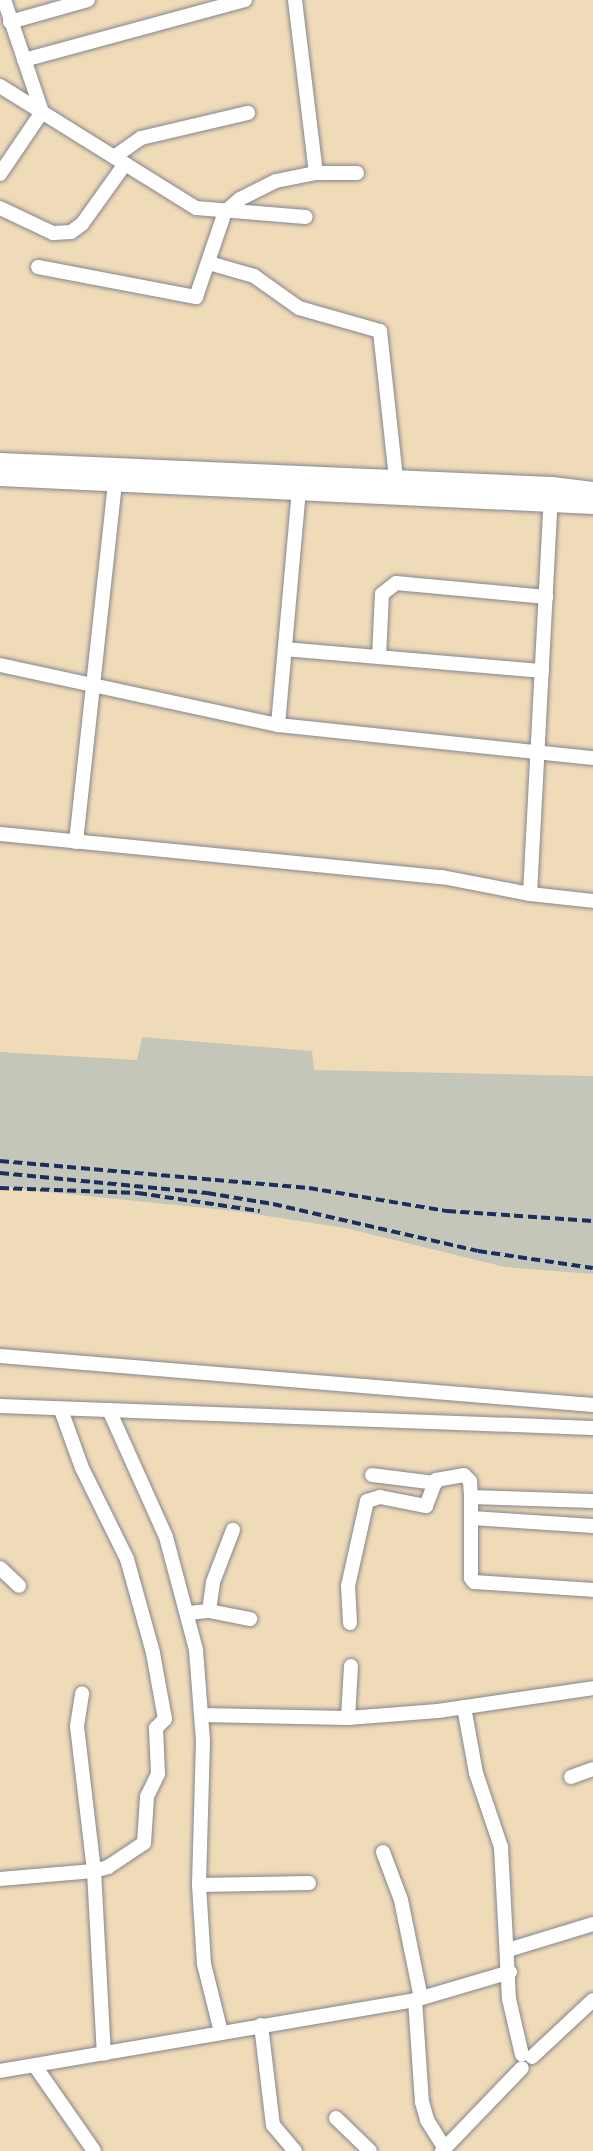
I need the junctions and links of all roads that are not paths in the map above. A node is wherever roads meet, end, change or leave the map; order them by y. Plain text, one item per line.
1 (4, 0) edge
2 (88, 0) edge
3 (245, 0) edge
4 (295, 0) edge
5 (10, 22) junction
6 (24, 60) junction
7 (0, 86) edge
8 (42, 112) junction
9 (248, 113) dead end
10 (119, 160) junction
11 (357, 173) dead end
12 (0, 174) edge
13 (316, 174) junction
14 (0, 208) edge
15 (225, 212) junction
16 (306, 217) dead end
17 (209, 263) junction
18 (38, 267) dead end
19 (0, 462) edge
20 (116, 475) junction
21 (0, 477) edge
22 (396, 478) junction
23 (299, 490) junction
24 (593, 491) edge
25 (551, 494) junction
26 (593, 505) edge
27 (546, 597) junction
28 (285, 649) junction
29 (379, 657) junction
30 (0, 665) edge
31 (542, 671) junction
32 (93, 686) junction
33 (278, 725) junction
34 (537, 753) junction
35 (593, 758) edge
36 (0, 834) edge
37 (76, 842) junction
38 (530, 894) junction
39 (593, 901) edge
40 (0, 1356) edge
41 (593, 1405) edge
42 (0, 1406) edge
43 (61, 1410) junction
44 (109, 1410) junction
45 (593, 1428) edge
46 (372, 1475) dead end
47 (435, 1483) junction
48 (471, 1497) junction
49 (593, 1502) edge
50 (472, 1518) junction
51 (593, 1526) edge
52 (233, 1530) dead end
53 (0, 1568) edge
54 (19, 1586) dead end
55 (593, 1590) edge
56 (209, 1611) junction
57 (189, 1613) junction
58 (250, 1619) dead end
59 (350, 1623) dead end
60 (351, 1666) dead end
61 (593, 1688) edge
62 (82, 1693) dead end
63 (464, 1707) junction
64 (201, 1715) junction
65 (348, 1718) junction
66 (593, 1769) edge
67 (571, 1777) dead end
68 (383, 1852) dead end
69 (94, 1871) junction
70 (0, 1879) edge
71 (309, 1883) dead end
72 (199, 1885) junction
73 (593, 1924) edge
74 (508, 1950) junction
75 (510, 1972) junction
76 (418, 1999) junction
77 (593, 2000) edge
78 (261, 2025) junction
79 (221, 2032) junction
80 (104, 2054) junction
81 (526, 2060) junction
82 (35, 2066) junction
83 (0, 2071) edge
84 (336, 2118) dead end
85 (443, 2150) edge
86 (94, 2151) edge
87 (294, 2151) edge
88 (370, 2151) edge

1 - 5 street
2 - 5 street
3 - 6 street
4 - 13 street
5 - 6 street
6 - 8 street
7 - 8 street
8 - 10 street
8 - 12 street
9 - 10 street
10 - 14 street
10 - 15 street
11 - 13 street
13 - 15 street
15 - 16 street
15 - 17 street
17 - 18 street
17 - 22 street
19 - 20 main road
20 - 21 main road
20 - 22 main road
20 - 23 main road
20 - 32 street
22 - 25 main road
23 - 25 main road
23 - 28 street
24 - 25 main road
25 - 26 main road
25 - 27 street
27 - 29 street
27 - 31 street
28 - 29 street
28 - 33 street
29 - 31 street
30 - 32 street
31 - 34 street
32 - 33 street
32 - 37 street
33 - 34 street
34 - 35 street
34 - 38 street
36 - 37 street
37 - 38 street
38 - 39 street
40 - 41 street
42 - 43 street
43 - 44 street
43 - 69 street
44 - 45 street
44 - 57 street
46 - 47 street
47 - 48 street
47 - 59 street
48 - 49 street
48 - 50 street
50 - 51 street
50 - 55 street
52 - 56 street
53 - 54 street
56 - 57 street
56 - 58 street
57 - 64 street
60 - 65 street
61 - 63 street
62 - 69 street
63 - 65 street
63 - 74 street
64 - 65 street
64 - 72 street
66 - 67 street
68 - 76 street
69 - 70 street
69 - 80 street
71 - 72 street
72 - 79 street
73 - 74 street
74 - 75 street
75 - 76 street
75 - 81 street
76 - 78 street
76 - 85 street
77 - 81 street
78 - 79 street
78 - 87 street
79 - 80 street
80 - 82 street
81 - 85 street
82 - 83 street
82 - 86 street
84 - 88 street

